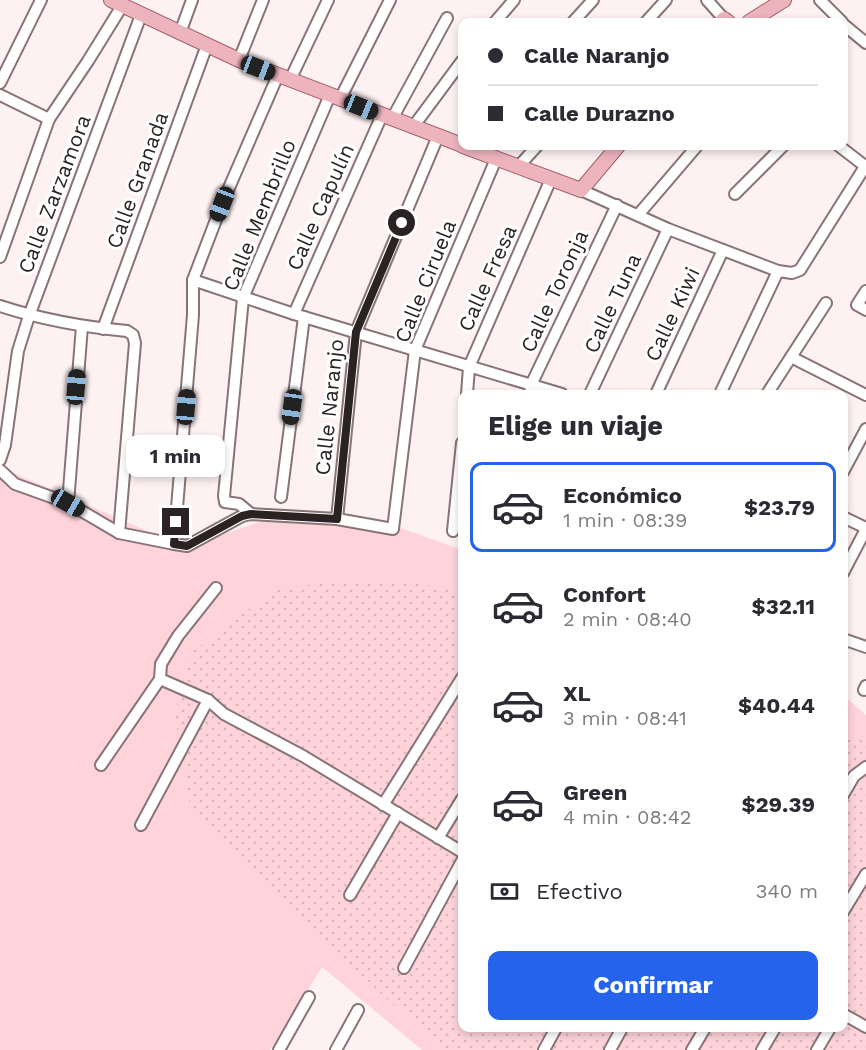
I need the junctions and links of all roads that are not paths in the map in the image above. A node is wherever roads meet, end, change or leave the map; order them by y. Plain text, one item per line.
1 (41, 0) edge
2 (192, 0) edge
3 (263, 0) edge
4 (328, 0) edge
5 (390, 0) edge
6 (514, 0) edge
7 (593, 0) edge
8 (666, 0) edge
9 (707, 0) edge
10 (784, 0) edge
11 (820, 0) edge
12 (115, 2) edge
13 (141, 15) junction
14 (447, 18) dead end
15 (498, 18) edge
16 (577, 18) edge
17 (650, 18) edge
18 (722, 18) edge
19 (755, 18) edge
20 (835, 18) edge
21 (848, 30) edge
22 (180, 33) junction
23 (866, 43) edge
24 (207, 45) junction
25 (238, 60) junction
26 (458, 66) edge
27 (284, 77) junction
28 (0, 83) edge
29 (0, 94) edge
30 (335, 97) junction
31 (387, 117) junction
32 (49, 118) junction
33 (412, 127) junction
34 (438, 136) junction
35 (458, 143) edge
36 (475, 150) edge
37 (533, 150) edge
38 (615, 150) edge
39 (694, 150) edge
40 (779, 150) edge
41 (845, 150) edge
42 (496, 159) junction
43 (866, 165) edge
44 (518, 167) junction
45 (551, 180) junction
46 (581, 190) junction
47 (735, 194) dead end
48 (617, 205) junction
49 (638, 215) junction
50 (668, 229) junction
51 (723, 250) junction
52 (0, 256) edge
53 (778, 271) junction
54 (193, 280) junction
55 (866, 291) edge
56 (243, 298) junction
57 (826, 303) dead end
58 (0, 306) edge
59 (862, 308) edge
60 (29, 316) junction
61 (299, 316) junction
62 (82, 326) junction
63 (103, 329) junction
64 (356, 332) junction
65 (416, 350) junction
66 (791, 357) junction
67 (470, 367) junction
68 (467, 390) edge
69 (531, 390) edge
70 (592, 390) edge
71 (658, 390) edge
72 (722, 390) edge
73 (770, 390) edge
74 (866, 395) edge
75 (866, 429) edge
76 (848, 452) edge
77 (0, 460) edge
78 (0, 470) edge
79 (458, 482) edge
80 (281, 497) dead end
81 (68, 503) junction
82 (251, 514) junction
83 (337, 519) junction
84 (848, 520) edge
85 (866, 529) edge
86 (453, 531) dead end
87 (119, 532) junction
88 (174, 544) junction
89 (848, 563) edge
90 (216, 588) dead end
91 (848, 641) edge
92 (866, 647) edge
93 (160, 679) junction
94 (458, 684) edge
95 (208, 700) junction
96 (101, 765) dead end
97 (866, 767) edge
98 (848, 786) edge
99 (383, 805) junction
100 (458, 806) edge
101 (398, 813) junction
102 (141, 825) dead end
103 (438, 838) junction
104 (458, 850) edge
105 (458, 868) edge
106 (866, 874) edge
107 (350, 895) dead end
108 (848, 904) edge
109 (404, 968) dead end
110 (309, 997) dead end
111 (358, 1010) dead end
112 (848, 1017) edge
113 (866, 1028) edge
114 (554, 1032) edge
115 (620, 1032) edge
116 (703, 1032) edge
117 (773, 1032) edge
118 (828, 1032) edge
119 (279, 1050) edge
120 (336, 1050) edge
121 (544, 1050) edge
122 (610, 1050) edge
123 (692, 1050) edge
124 (762, 1050) edge
125 (817, 1050) edge

1 - 28 street
2 - 22 street
3 - 25 street
4 - 27 street
5 - 30 street, Calle Membrillo
6 - 15 street
7 - 16 street
8 - 17 street
9 - 18 street
10 - 19 main road
11 - 20 street
12 - 13 main road
12 - 32 street
13 - 22 main road
13 - 60 street, Calle Zarzamora
14 - 31 street, Calle Capulín
21 - 23 street
22 - 24 main road
24 - 25 main road
24 - 63 street, Calle Granada
25 - 27 main road
26 - 33 street
27 - 30 main road
27 - 54 street
29 - 32 street
30 - 31 main road
30 - 56 street, Calle Membrillo
31 - 33 main road
31 - 61 street, Calle Capulín
32 - 52 street
33 - 34 main road
34 - 35 main road
34 - 64 street, Calle Naranjo
36 - 42 main road
37 - 44 street
38 - 46 main road
39 - 49 street
40 - 47 street
41 - 43 street
42 - 44 main road
42 - 65 street, Calle Ciruela
43 - 53 street
44 - 45 main road
45 - 46 main road
45 - 67 street, Calle Fresa
46 - 48 street
48 - 49 street
48 - 69 street, Calle Toronja
49 - 50 street
50 - 51 street
50 - 70 street, Calle Tuna
51 - 53 street
51 - 71 street, Calle Kiwi
53 - 72 street
54 - 56 street
54 - 88 street
55 - 59 street
56 - 61 street
56 - 82 street, Calle Membrillo
57 - 66 street
58 - 60 street
60 - 62 street
60 - 77 street, Calle Zarzamora
61 - 64 street
61 - 80 street, Calle Capulín
62 - 63 street
62 - 81 street
63 - 87 street
64 - 65 street
64 - 83 street, Calle Naranjo
65 - 67 street
65 - 83 street, Calle Ciruela
66 - 73 street
66 - 74 street
67 - 68 street, Calle Fresa
67 - 69 street
75 - 76 street
78 - 81 street
79 - 86 street
81 - 87 street
82 - 83 street
82 - 88 street
84 - 85 street
85 - 89 street
87 - 88 street
90 - 93 street
91 - 92 street
93 - 95 street
93 - 96 street
94 - 99 street
95 - 99 street
95 - 102 street
97 - 98 street
99 - 101 street
100 - 103 street
101 - 103 street
101 - 107 street
103 - 104 street
105 - 109 street
106 - 108 street
110 - 119 street
111 - 120 street
112 - 113 street
114 - 121 street
115 - 122 street
116 - 123 street
117 - 124 street
118 - 125 street

